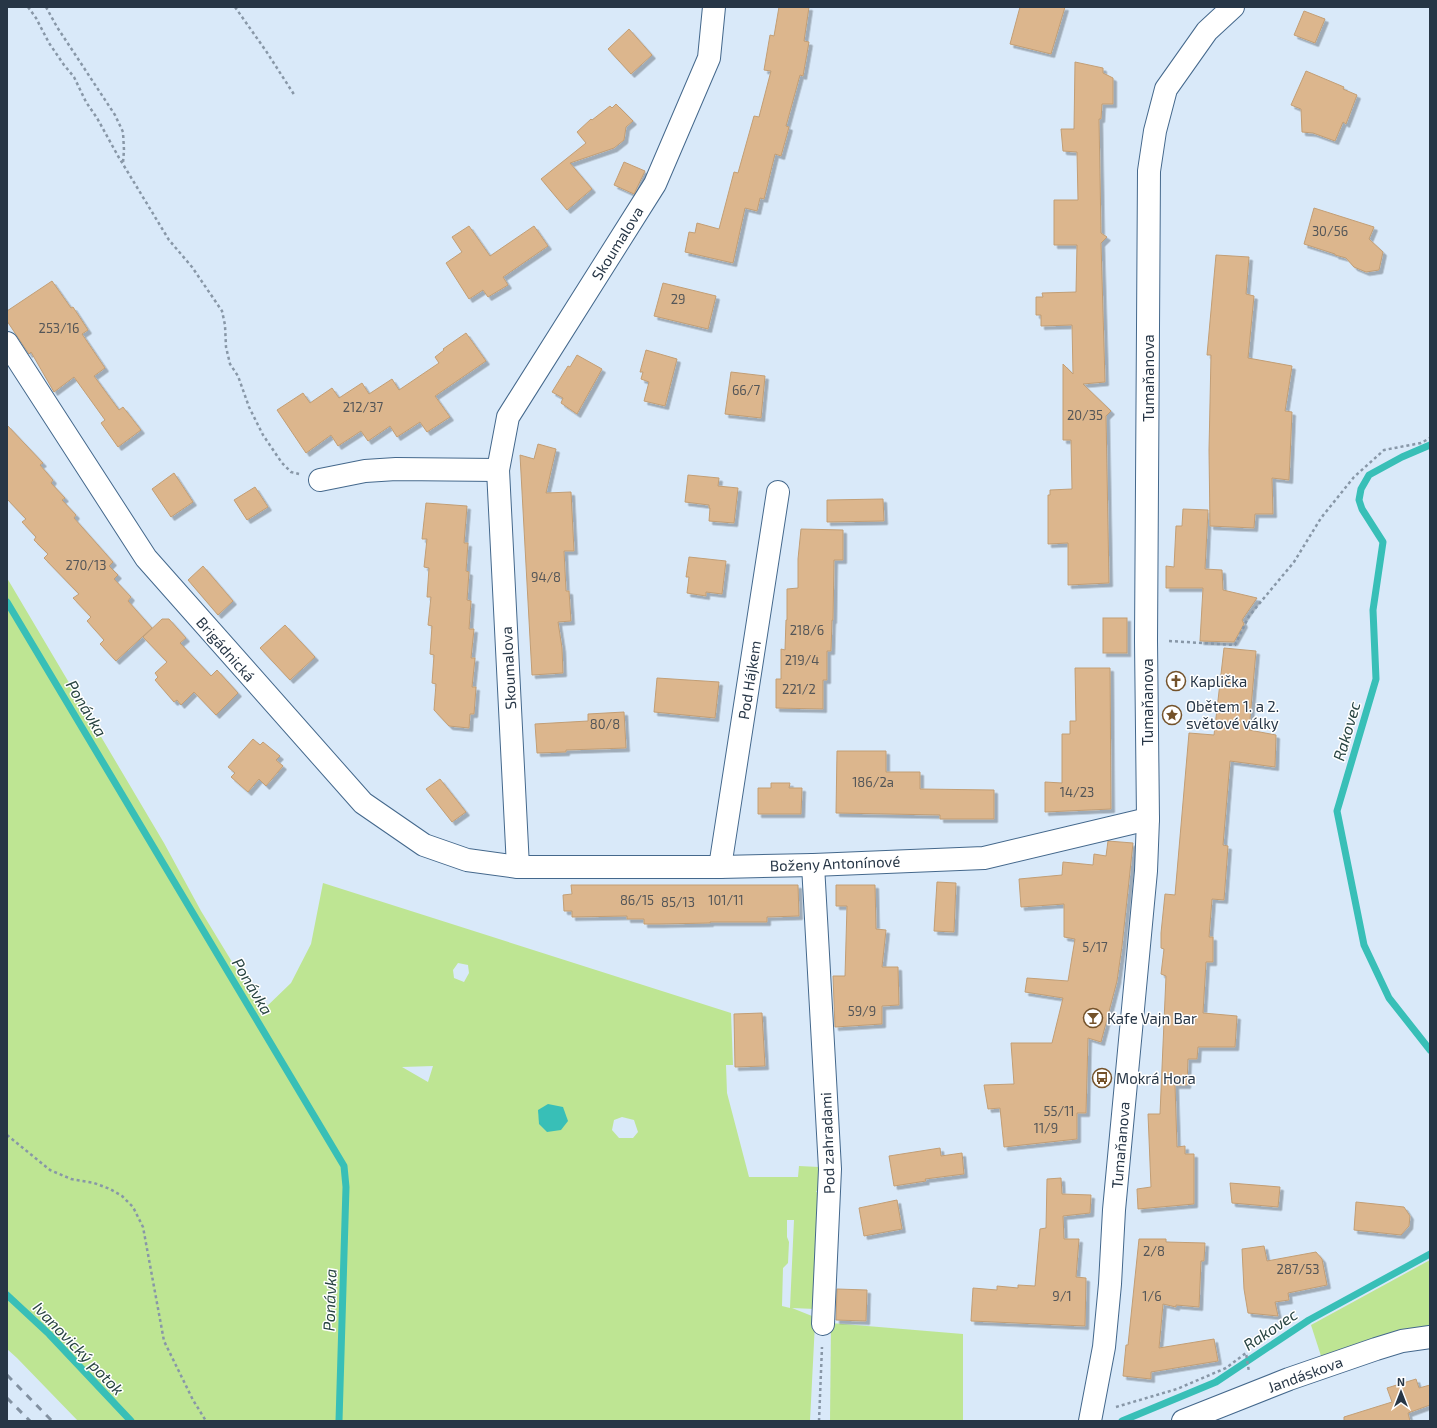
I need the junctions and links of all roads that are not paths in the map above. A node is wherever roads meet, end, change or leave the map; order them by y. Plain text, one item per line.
1 (714, 7) edge
2 (1233, 7) edge
3 (7, 343) edge
4 (498, 470) junction
5 (320, 480) road end
6 (778, 492) dead end
7 (1148, 819) junction
8 (813, 865) junction
9 (518, 867) junction
10 (720, 867) junction
11 (823, 1324) road end
12 (1430, 1337) edge
13 (1090, 1421) edge
14 (1183, 1421) edge

1 - 4 street, Skoumalova
2 - 7 street, Tumaňanova
3 - 9 street, Brigádnická
4 - 5 street
4 - 9 street, Skoumalova
6 - 10 street, Pod Hájkem
7 - 8 street, Boženy Antonínové
7 - 13 street, Tumaňanova
8 - 10 street, Boženy Antonínové
8 - 11 street, Pod zahradami
9 - 10 street, Boženy Antonínové
12 - 14 street, Jandáskova

